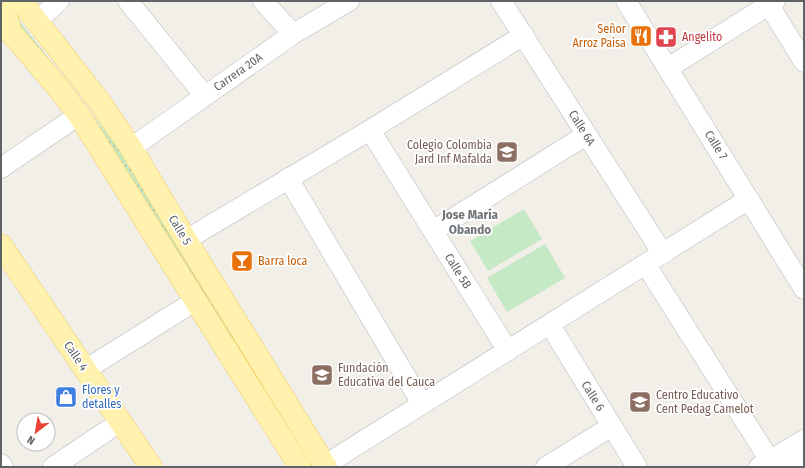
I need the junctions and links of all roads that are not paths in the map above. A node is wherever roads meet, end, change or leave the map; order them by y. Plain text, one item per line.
1 (2, 1) edge
2 (21, 1) edge
3 (59, 1) edge
4 (128, 1) edge
5 (263, 1) edge
6 (349, 1) edge
7 (502, 1) edge
8 (626, 1) edge
9 (772, 3) edge
10 (37, 21) junction
11 (6, 27) edge
12 (292, 34) junction
13 (524, 35) junction
14 (804, 62) edge
15 (668, 68) junction
16 (204, 95) junction
17 (79, 115) junction
18 (370, 130) junction
19 (586, 135) junction
20 (131, 148) junction
21 (1, 168) edge
22 (288, 178) junction
23 (749, 199) junction
24 (433, 231) junction
25 (186, 240) junction
26 (1, 245) edge
27 (654, 260) junction
28 (1, 270) edge
29 (804, 289) edge
30 (195, 301) junction
31 (550, 325) junction
32 (508, 351) junction
33 (86, 370) junction
34 (249, 386) junction
35 (422, 404) junction
36 (297, 419) junction
37 (612, 426) junction
38 (108, 430) junction
39 (804, 440) edge
40 (804, 460) edge
41 (1, 464) edge
42 (767, 465) edge
43 (326, 466) edge
44 (3, 467) edge
45 (53, 467) edge
46 (133, 467) edge
47 (151, 467) edge
48 (300, 467) edge
49 (546, 467) edge
50 (637, 467) edge
51 (793, 467) edge

1 - 11 main road
2 - 10 main road, Calle 5
3 - 10 street
4 - 16 street
5 - 12 street
6 - 12 street, Carrera 20A
7 - 13 street, Calle 6A
8 - 15 street, Calle 7
9 - 14 street
9 - 15 street
10 - 20 main road, Calle 5
11 - 17 main road, Calle 5
12 - 16 street, Carrera 20A
13 - 18 street
13 - 19 street, Calle 6A
15 - 23 street, Calle 7
16 - 20 street, Carrera 20A
17 - 21 street
17 - 30 main road, Calle 5
18 - 22 street
18 - 24 street, Calle 5B
19 - 24 street
19 - 27 street, Calle 6A
20 - 25 main road, Calle 5
22 - 25 street
22 - 35 street
23 - 27 street
23 - 29 street, Calle 7
24 - 32 street, Calle 5B
25 - 36 main road, Calle 5
26 - 33 main road, Calle 4
27 - 31 street
27 - 42 street, Calle 6A
28 - 38 main road, Calle 4
30 - 33 street
30 - 34 main road, Calle 5
31 - 32 street
31 - 37 street, Calle 6
32 - 35 street
33 - 47 main road, Calle 4
34 - 36 main road
34 - 48 main road, Calle 5
35 - 43 street
36 - 43 main road, Calle 5
37 - 49 street
37 - 50 street, Calle 6
38 - 45 street
38 - 46 main road, Calle 4
39 - 42 street
40 - 51 street
41 - 44 street

